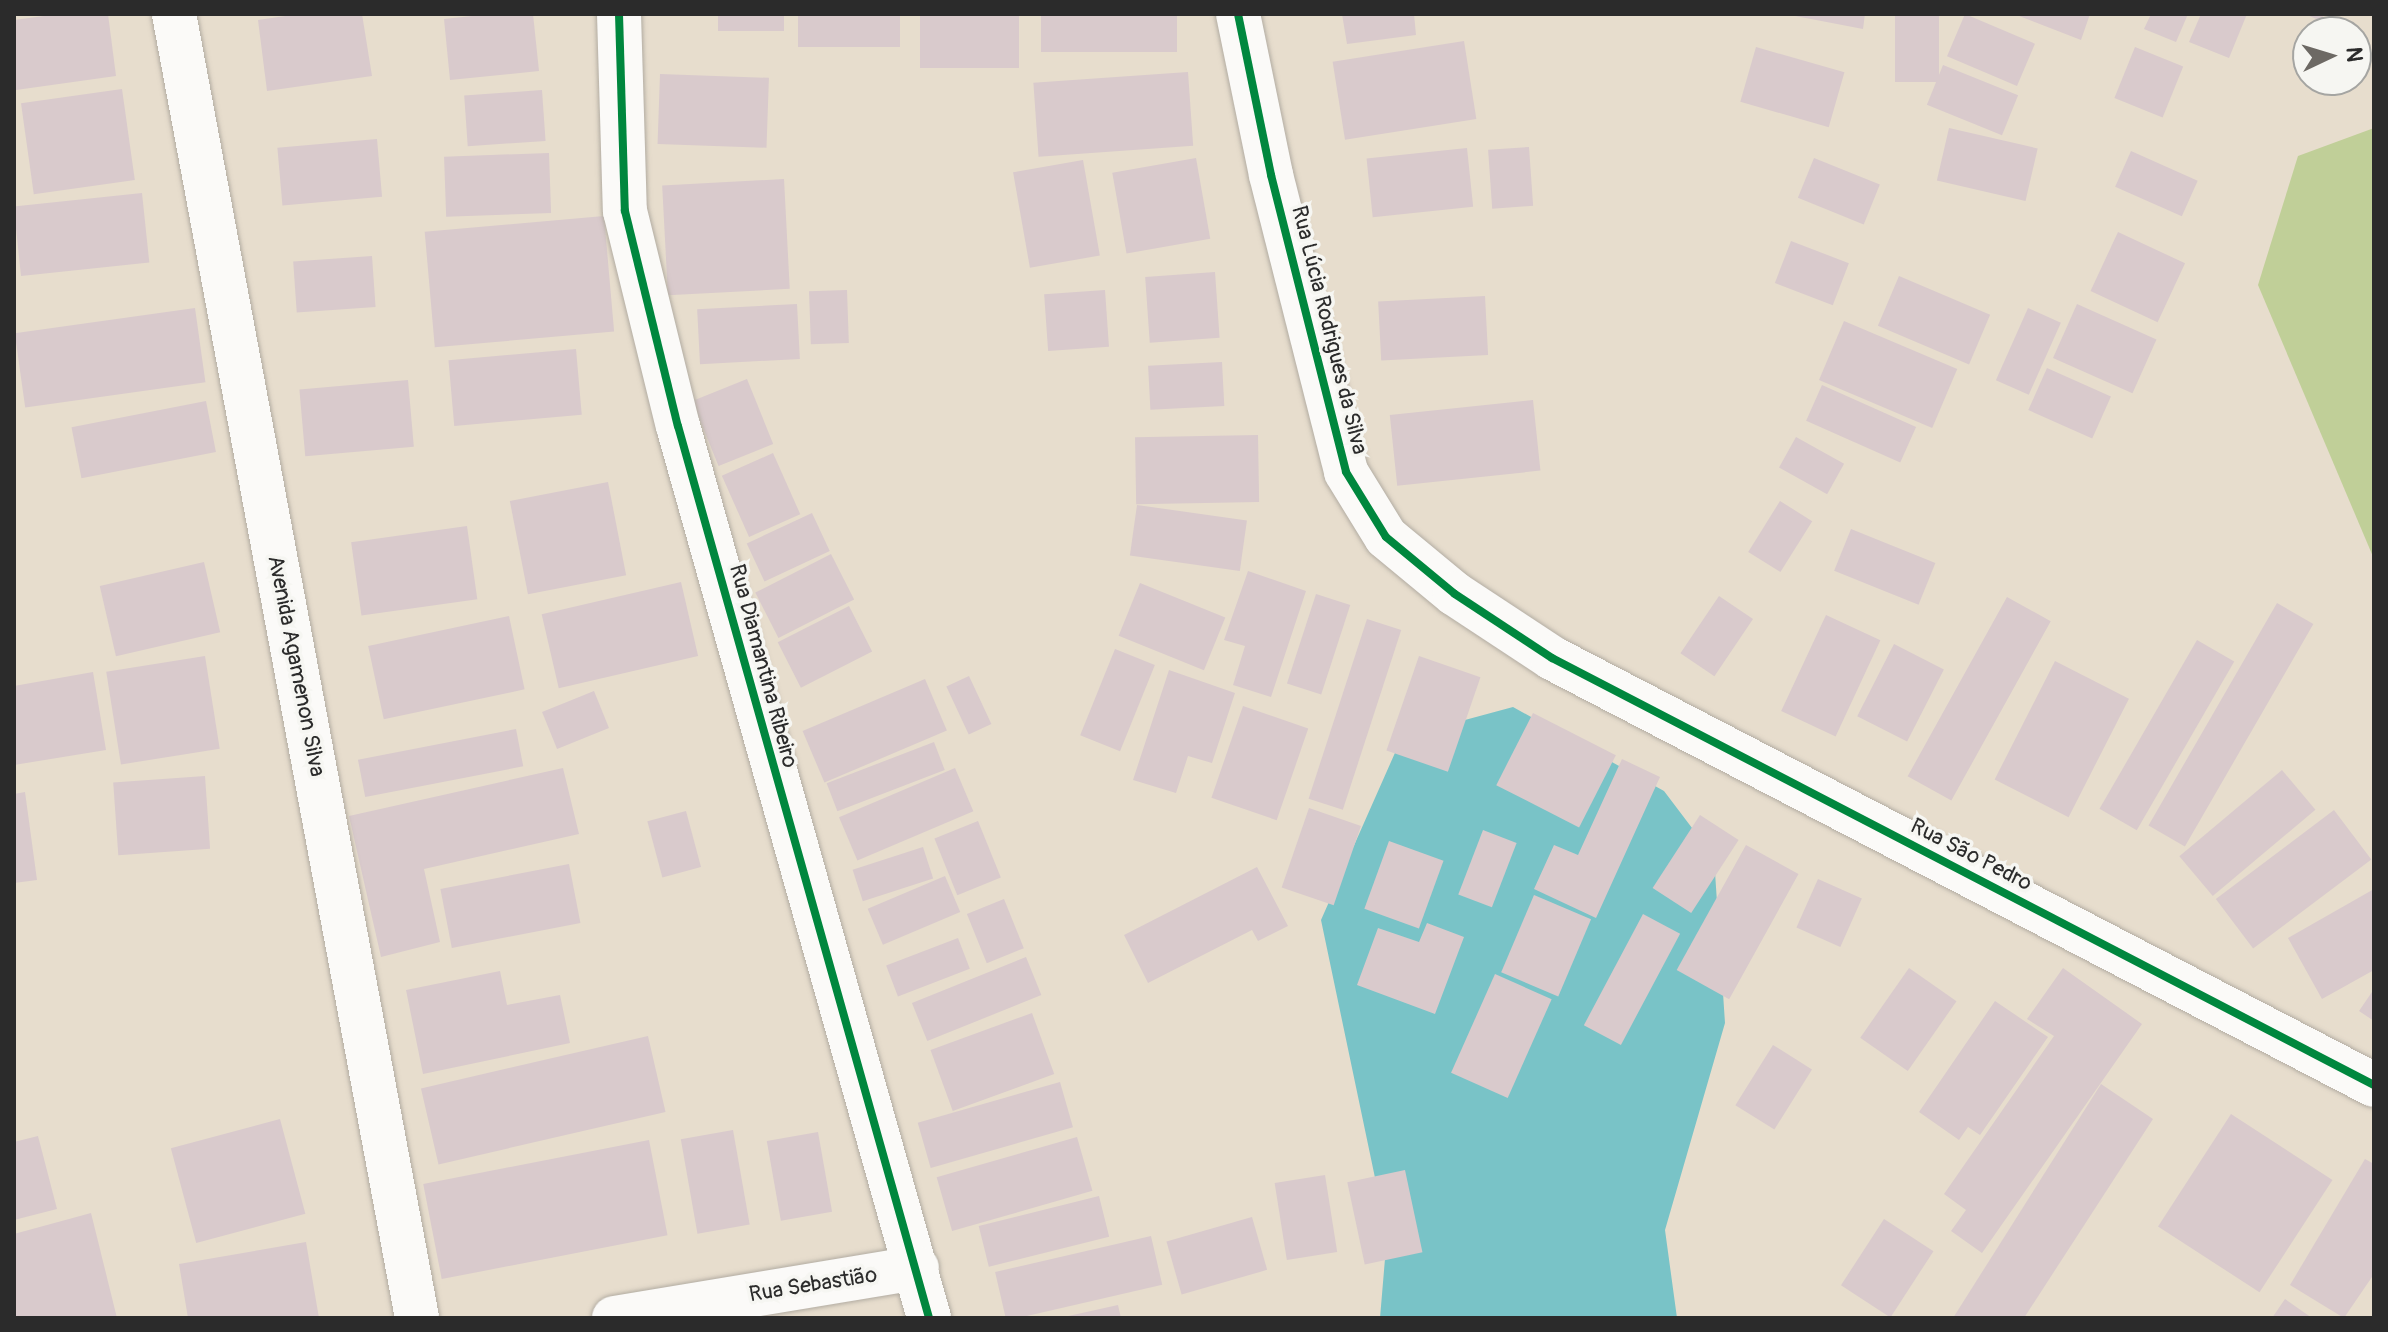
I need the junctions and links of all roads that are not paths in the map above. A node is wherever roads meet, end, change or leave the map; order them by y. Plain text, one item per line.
1 (174, 14) edge
2 (619, 14) edge
3 (1238, 14) edge
4 (1552, 658) joint
5 (2374, 1085) edge
6 (917, 1268) junction
7 (417, 1318) edge
8 (614, 1318) edge
9 (929, 1318) edge

1 - 7 street, Avenida Agamenon Silva
2 - 6 street, Rua Diamantina Ribeiro
3 - 4 street, Rua Lúcia Rodrigues da Silva
4 - 5 street, Rua São Pedro
6 - 8 street, Rua Sebastião
6 - 9 street, Rua Diamantina Ribeiro

